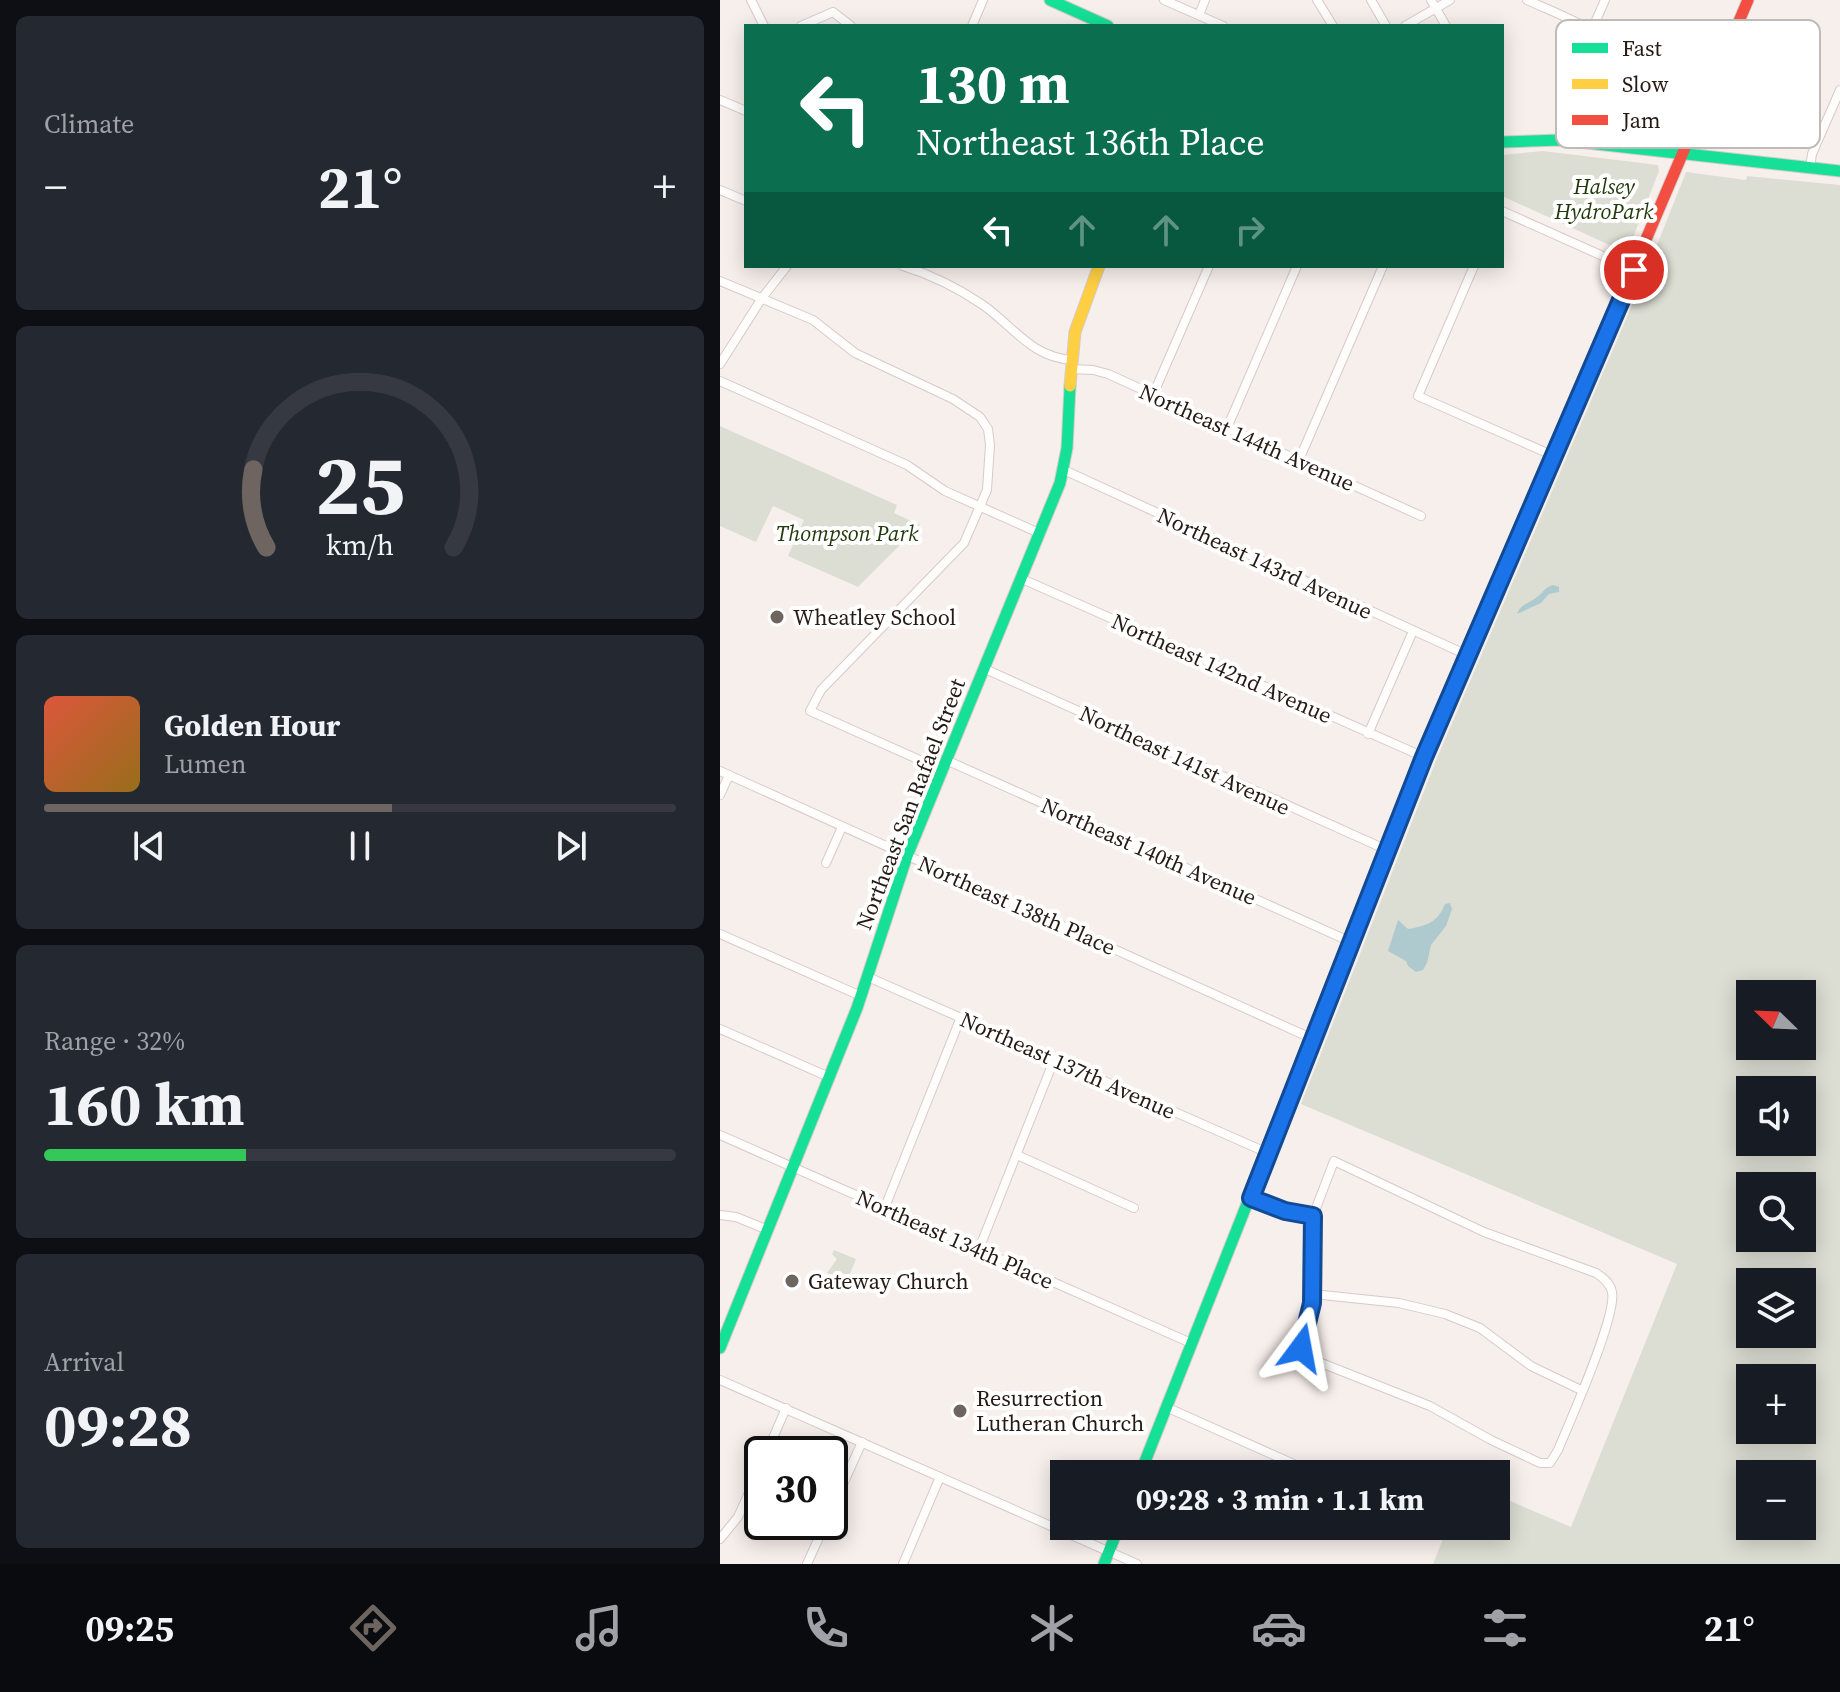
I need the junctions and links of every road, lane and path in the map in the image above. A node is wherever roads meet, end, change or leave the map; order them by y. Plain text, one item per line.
1 (751, 0) edge
2 (983, 0) edge
3 (1050, 0) edge
4 (1164, 0) edge
5 (1205, 0) edge
6 (1317, 0) edge
7 (1371, 0) edge
8 (1450, 0) edge
9 (1527, 0) edge
10 (1605, 0) edge
11 (1748, 0) edge
12 (1433, 4) edge
13 (1199, 15) junction
14 (1570, 20) edge
15 (1596, 20) edge
16 (1739, 20) edge
17 (763, 24) edge
18 (805, 24) edge
19 (849, 24) edge
20 (973, 24) edge
21 (1104, 24) edge
22 (1219, 24) edge
23 (1332, 24) edge
24 (1385, 24) edge
25 (1408, 24) edge
26 (1445, 24) edge
27 (1840, 90) edge
28 (720, 100) edge
29 (744, 110) edge
30 (1820, 136) edge
31 (1556, 140) edge
32 (1504, 142) edge
33 (1629, 148) edge
34 (1684, 148) edge
35 (1815, 148) edge
36 (1681, 154) junction
37 (1810, 168) junction
38 (1840, 171) edge
39 (720, 190) edge
40 (744, 200) edge
41 (1504, 212) edge
42 (785, 268) edge
43 (908, 268) edge
44 (1098, 268) edge
45 (1208, 268) edge
46 (1296, 268) edge
47 (1382, 268) edge
48 (1473, 268) edge
49 (1634, 270) junction
50 (720, 281) edge
51 (762, 298) junction
52 (720, 364) edge
53 (1072, 365) junction
54 (720, 381) edge
55 (1153, 395) junction
56 (1227, 428) junction
57 (1554, 456) junction
58 (1299, 460) junction
59 (1064, 470) junction
60 (981, 508) junction
61 (1421, 516) dead end
62 (1039, 533) junction
63 (1020, 578) junction
64 (1413, 631) junction
65 (1467, 655) junction
66 (983, 668) junction
67 (1368, 734) junction
68 (1424, 757) junction
69 (944, 765) junction
70 (724, 773) edge
71 (720, 795) edge
72 (842, 827) junction
73 (1387, 850) junction
74 (907, 856) junction
75 (826, 863) dead end
76 (720, 934) edge
77 (1351, 942) junction
78 (868, 977) junction
79 (861, 996) junction
80 (961, 1017) junction
81 (720, 1029) edge
82 (1313, 1039) junction
83 (1054, 1060) junction
84 (829, 1077) junction
85 (720, 1135) edge
86 (1268, 1153) junction
87 (1017, 1155) junction
88 (793, 1166) junction
89 (1251, 1198) junction
90 (885, 1207) junction
91 (1134, 1208) dead end
92 (720, 1215) edge
93 (1313, 1216) junction
94 (768, 1230) junction
95 (979, 1249) junction
96 (1303, 1267) dead end
97 (1314, 1267) junction
98 (1313, 1294) junction
99 (1191, 1343) junction
100 (720, 1348) edge
101 (720, 1380) edge
102 (1581, 1390) junction
103 (1166, 1407) junction
104 (786, 1408) junction
105 (774, 1436) edge
106 (862, 1442) junction
107 (1145, 1460) edge
108 (1285, 1460) edge
109 (848, 1473) edge
110 (940, 1477) junction
111 (744, 1504) edge
112 (720, 1539) edge
113 (818, 1540) edge
114 (1114, 1540) edge
115 (1109, 1552) junction
116 (807, 1564) edge
117 (903, 1564) edge
118 (1104, 1564) edge
119 (1137, 1564) edge

1 - 17 street
2 - 20 street
3 - 21 main road
4 - 13 street
5 - 13 street
6 - 23 street
7 - 24 street
8 - 12 street
9 - 14 street
10 - 15 street
11 - 16 main road
12 - 25 street
12 - 26 street
13 - 22 street
18 - 19 street
27 - 30 street
28 - 29 street
31 - 32 main road
33 - 36 main road
34 - 36 main road
35 - 37 street
36 - 37 main road
36 - 49 main road
37 - 38 main road
39 - 40 street
41 - 49 street
42 - 51 street
43 - 53 street, Northeast 144th Avenue
44 - 53 main road, Northeast San Rafael Street
45 - 55 street
46 - 56 street
47 - 58 street
48 - 57 street
49 - 57 main road
50 - 51 street
51 - 52 street
51 - 60 street
53 - 55 street, Northeast 144th Avenue
53 - 59 main road, Northeast San Rafael Street
54 - 60 street
55 - 56 street, Northeast 144th Avenue
56 - 58 street, Northeast 144th Avenue
57 - 65 main road
58 - 61 street, Northeast 144th Avenue
59 - 62 main road, Northeast San Rafael Street
59 - 64 street, Northeast 143rd Avenue
60 - 62 street
60 - 69 street, Northeast 140th Avenue
62 - 63 main road, Northeast San Rafael Street
63 - 66 main road, Northeast San Rafael Street
63 - 67 street, Northeast 142nd Avenue
64 - 65 street, Northeast 143rd Avenue
64 - 67 street
65 - 68 main road
66 - 69 main road, Northeast San Rafael Street
66 - 73 street, Northeast 141st Avenue
67 - 68 street, Northeast 142nd Avenue
68 - 73 main road
69 - 74 main road, Northeast San Rafael Street
69 - 77 street, Northeast 140th Avenue
70 - 71 street
70 - 72 street, Northeast 138th Place
72 - 74 street, Northeast 138th Place
72 - 75 street
73 - 77 main road
74 - 78 main road, Northeast San Rafael Street
74 - 82 street, Northeast 138th Place
76 - 79 street
77 - 82 main road
78 - 79 main road, Northeast San Rafael Street
78 - 80 street, Northeast 137th Avenue
79 - 84 main road, Northeast San Rafael Street
80 - 83 street, Northeast 137th Avenue
80 - 90 street
81 - 84 street
82 - 86 main road
83 - 86 street, Northeast 137th Avenue
83 - 87 street
84 - 88 main road, Northeast San Rafael Street
85 - 88 street, Northeast 134th Place
86 - 89 main road
87 - 91 street
87 - 95 street
88 - 90 street, Northeast 134th Place
88 - 94 main road, Northeast San Rafael Street
89 - 93 street
89 - 99 main road
90 - 95 street, Northeast 134th Place
92 - 94 street
93 - 97 street
93 - 102 street
94 - 100 main road, Northeast San Rafael Street
95 - 99 street, Northeast 134th Place
96 - 97 street
97 - 98 street
98 - 102 street
98 - 102 street
99 - 103 main road
101 - 104 street
103 - 107 main road
103 - 108 street
104 - 105 street
104 - 106 street
106 - 109 street
106 - 110 street
110 - 115 street
110 - 117 street
111 - 112 street
113 - 116 street
114 - 115 main road
115 - 118 main road
115 - 119 street

